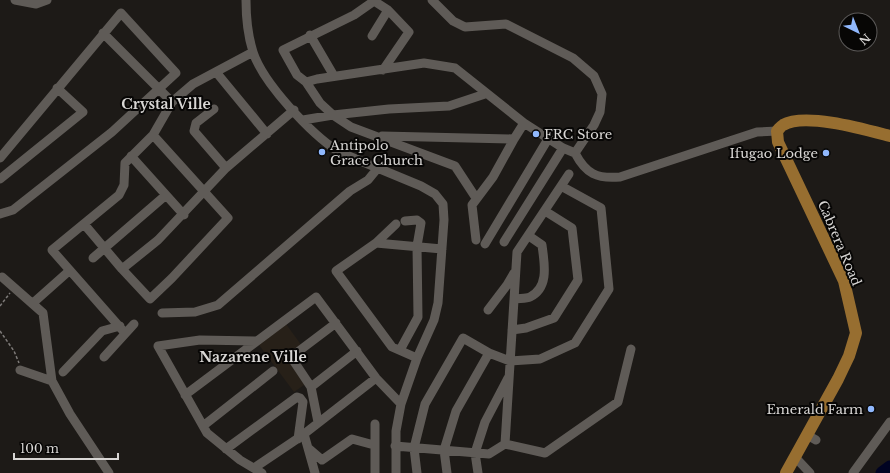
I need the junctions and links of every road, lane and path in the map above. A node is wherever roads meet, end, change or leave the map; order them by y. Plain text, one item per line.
1 (15, 0) edge
2 (47, 0) edge
3 (246, 0) edge
4 (432, 0) edge
5 (388, 10) junction
6 (103, 33) junction
7 (310, 35) junction
8 (372, 36) dead end
9 (253, 52) junction
10 (383, 70) junction
11 (216, 72) junction
12 (334, 76) junction
13 (306, 82) junction
14 (57, 88) junction
15 (158, 89) junction
16 (485, 94) junction
17 (172, 102) junction
18 (214, 109) dead end
19 (294, 110) junction
20 (333, 115) junction
21 (303, 120) junction
22 (524, 123) junction
23 (776, 131) junction
24 (267, 134) junction
25 (152, 135) junction
26 (375, 136) junction
27 (890, 136) edge
28 (514, 139) junction
29 (548, 139) junction
30 (563, 148) junction
31 (575, 152) junction
32 (131, 156) junction
33 (0, 158) edge
34 (226, 168) junction
35 (377, 169) junction
36 (569, 174) dead end
37 (1, 176) edge
38 (561, 186) junction
39 (203, 192) junction
40 (166, 195) junction
41 (476, 198) junction
42 (545, 211) junction
43 (0, 214) edge
44 (184, 215) junction
45 (84, 224) junction
46 (529, 236) junction
47 (476, 240) dead end
48 (504, 242) dead end
49 (376, 244) junction
50 (485, 244) dead end
51 (418, 246) junction
52 (104, 248) junction
53 (442, 249) junction
54 (93, 258) dead end
55 (122, 269) junction
56 (516, 270) junction
57 (69, 271) junction
58 (2, 277) dead end
59 (15, 287) junction
60 (514, 299) junction
61 (33, 303) junction
62 (0, 306) edge
63 (488, 310) dead end
64 (162, 313) dead end
65 (336, 322) junction
66 (134, 324) dead end
67 (123, 329) junction
68 (512, 330) junction
69 (0, 331) edge
70 (256, 340) junction
71 (631, 349) dead end
72 (400, 350) junction
73 (357, 351) junction
74 (489, 353) junction
75 (104, 357) dead end
76 (417, 358) junction
77 (510, 361) junction
78 (20, 370) joint
79 (273, 371) dead end
80 (62, 372) dead end
81 (509, 375) junction
82 (376, 378) junction
83 (52, 381) junction
84 (311, 387) junction
85 (185, 395) junction
86 (401, 404) junction
87 (318, 422) junction
88 (890, 422) edge
89 (375, 424) dead end
90 (203, 426) junction
91 (301, 436) junction
92 (505, 444) junction
93 (374, 445) junction
94 (395, 446) junction
95 (308, 448) junction
96 (414, 448) junction
97 (226, 449) junction
98 (444, 450) junction
99 (475, 453) junction
100 (795, 457) junction
101 (258, 471) edge
102 (109, 473) edge
103 (315, 473) edge
104 (375, 473) edge
105 (396, 473) edge
106 (417, 473) edge
107 (447, 473) edge
108 (478, 473) edge
109 (786, 473) edge
110 (810, 473) edge
111 (853, 473) edge

1 - 2 street
3 - 9 street
4 - 31 street
5 - 7 street
5 - 8 street
5 - 10 street
6 - 14 street
6 - 15 street
6 - 15 street
7 - 12 street
7 - 13 street
9 - 11 street
9 - 19 street
10 - 12 street
10 - 16 street
11 - 17 street
11 - 24 street
12 - 13 street
13 - 20 street
14 - 33 street
14 - 37 street
15 - 17 street
15 - 43 street
16 - 20 street
16 - 22 street
17 - 25 street
18 - 34 street
19 - 21 street
19 - 24 street
20 - 21 street
20 - 26 street
21 - 35 street
22 - 28 street
22 - 29 street
23 - 27 main road
23 - 31 street
23 - 100 main road, Cabrera Road
24 - 34 street
25 - 32 street
25 - 39 street
26 - 28 street
26 - 41 street
28 - 41 street
29 - 30 street
29 - 50 street
30 - 31 street
30 - 48 street
32 - 40 street
32 - 45 street
34 - 39 street
35 - 53 street
35 - 64 street
36 - 38 street
38 - 42 street
38 - 77 street
39 - 44 street
39 - 55 street
40 - 44 street
40 - 52 street
41 - 47 street
42 - 46 street
42 - 68 street
44 - 55 street
45 - 52 street
45 - 57 street
46 - 56 street
46 - 60 street
49 - 51 street
49 - 51 street
49 - 72 street
51 - 53 street
51 - 72 street
52 - 54 street
52 - 55 street
53 - 76 street
56 - 60 street
56 - 63 street
57 - 61 street
57 - 67 street
58 - 59 street
59 - 61 street
59 - 62 path
60 - 68 street
61 - 83 street
65 - 70 street
65 - 73 street
65 - 84 street
66 - 67 street
67 - 75 street
67 - 80 street
68 - 77 street
69 - 78 path
70 - 85 street
70 - 85 street
71 - 92 street
72 - 76 street
73 - 82 street
73 - 84 street
74 - 77 street
74 - 96 street
74 - 98 street
76 - 86 street
77 - 81 street
78 - 83 street
79 - 90 street
81 - 92 street
81 - 99 street
82 - 86 street
82 - 87 street
83 - 102 street
84 - 87 street
85 - 90 street
86 - 94 street
87 - 91 street
88 - 111 street
89 - 93 street
90 - 97 street
91 - 95 street
91 - 97 street
91 - 101 street
92 - 99 street
93 - 95 street
93 - 104 street
94 - 96 street
94 - 105 street
95 - 103 street
96 - 98 street
96 - 106 street
97 - 101 street
98 - 99 street
98 - 107 street
99 - 108 street
100 - 109 main road, Cabrera Road
100 - 110 street

